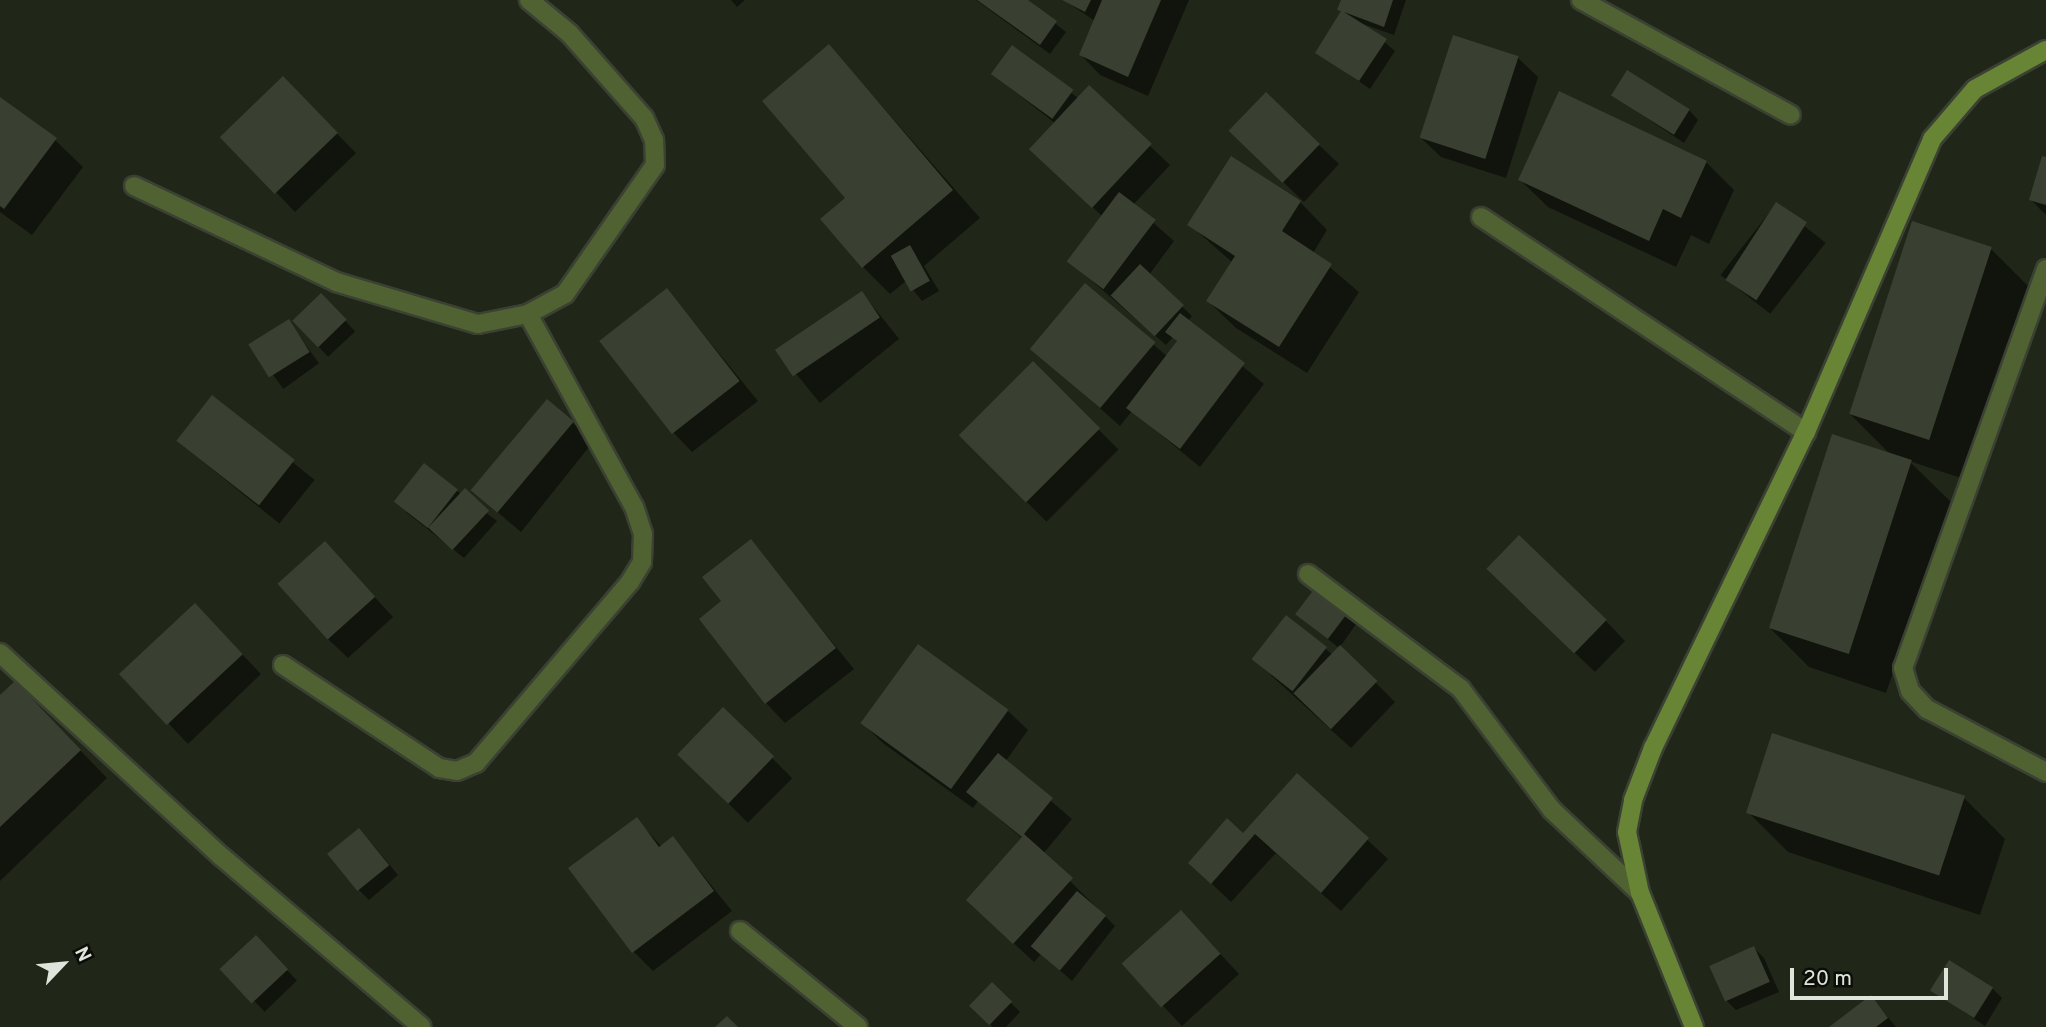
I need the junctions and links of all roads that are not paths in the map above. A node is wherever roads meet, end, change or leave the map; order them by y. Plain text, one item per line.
1 (529, 0) edge
2 (1581, 0) edge
3 (2046, 50) edge
4 (1791, 114) dead end
5 (134, 187) dead end
6 (1481, 217) dead end
7 (2046, 269) edge
8 (528, 314) junction
9 (1806, 432) junction
10 (1308, 573) dead end
11 (0, 653) edge
12 (283, 665) dead end
13 (2046, 772) edge
14 (1640, 893) junction
15 (740, 931) dead end
16 (422, 1027) edge
17 (858, 1027) edge
18 (1694, 1027) edge

1 - 8 street
2 - 4 street
3 - 9 main road
5 - 8 street
6 - 9 street
7 - 13 street
8 - 12 street
9 - 14 main road
10 - 14 street
11 - 16 street
14 - 18 main road
15 - 17 street

